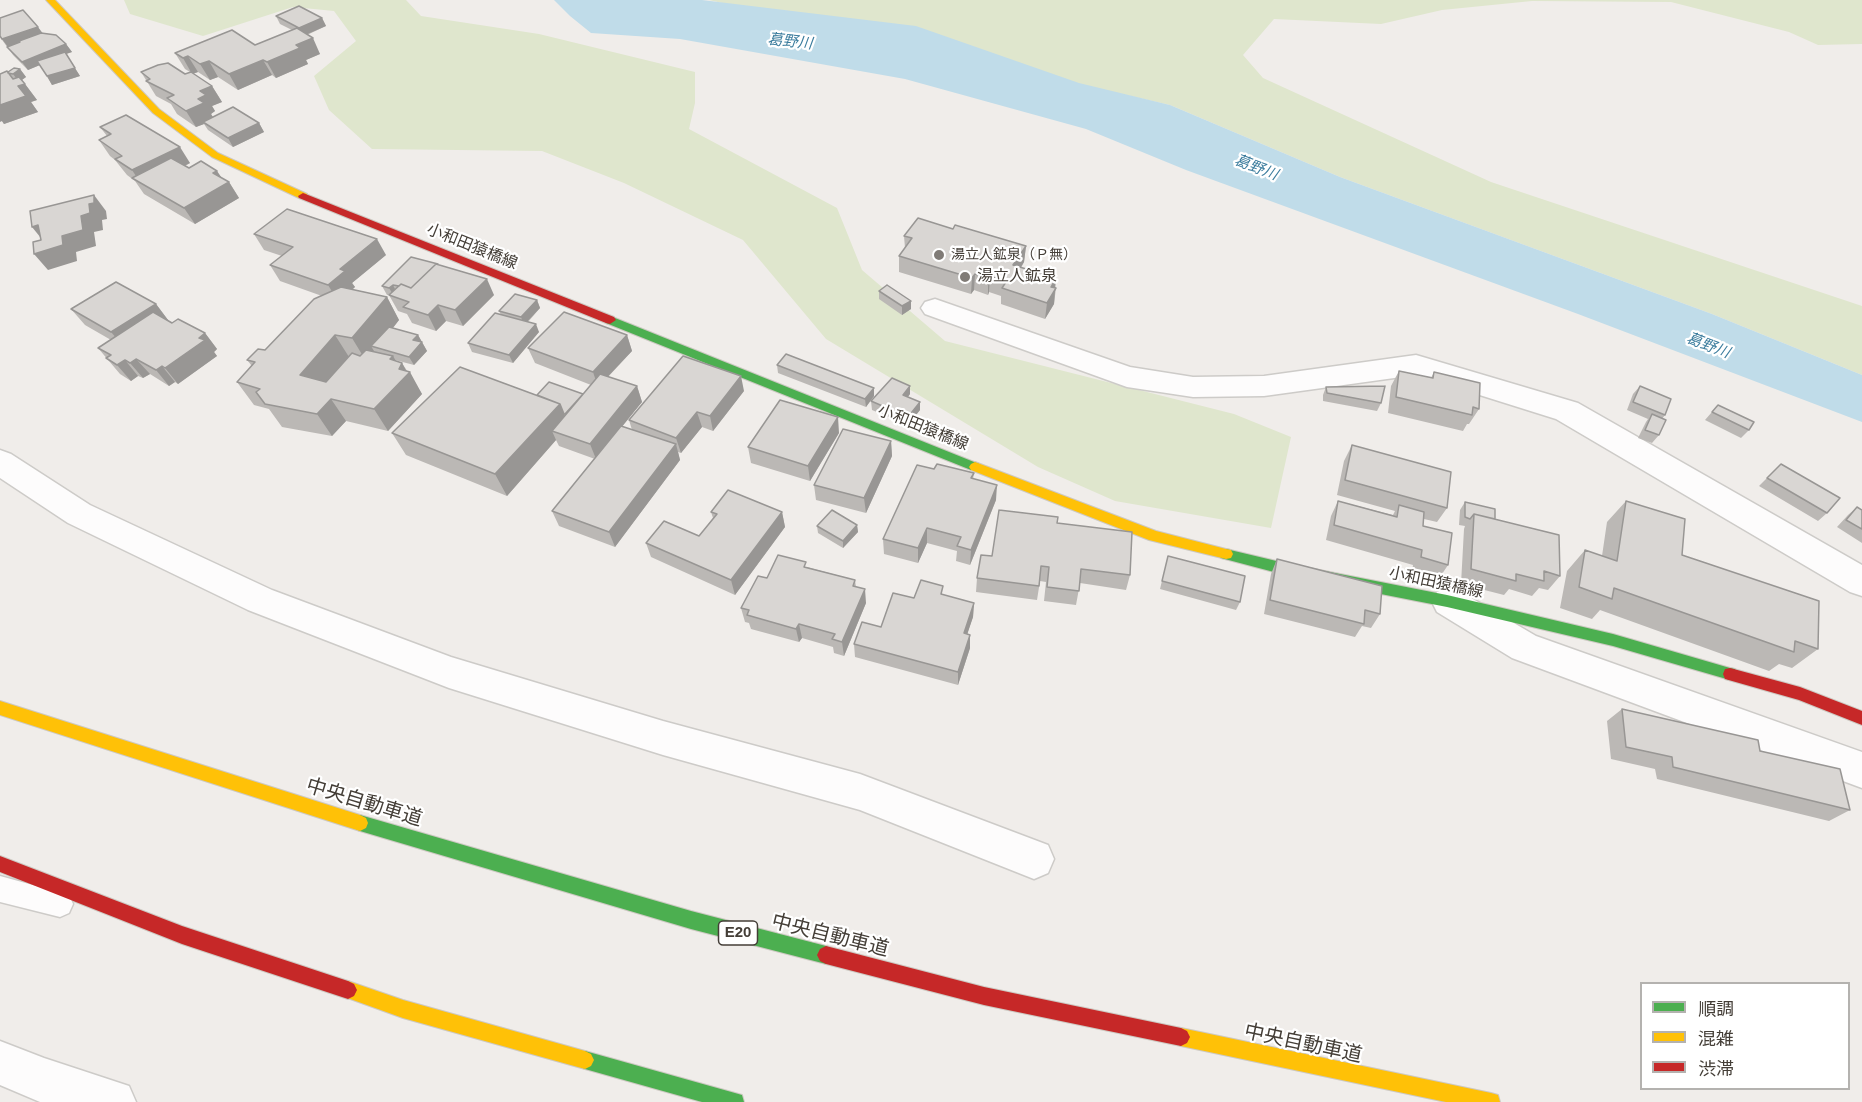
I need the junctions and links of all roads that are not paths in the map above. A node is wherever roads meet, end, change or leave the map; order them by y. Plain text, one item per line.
1 (50, 0) edge
2 (934, 308) dead end
3 (0, 462) edge
4 (1862, 582) edge
5 (1447, 601) junction
6 (0, 708) edge
7 (1862, 718) edge
8 (1862, 770) edge
9 (1034, 859) dead end
10 (0, 864) edge
11 (0, 889) edge
12 (182, 935) junction
13 (0, 1063) edge
14 (112, 1102) edge
15 (735, 1102) edge
16 (1491, 1102) edge

1 - 5 main road, 小和田猿橋線
2 - 4 street
3 - 9 street
5 - 7 main road, 小和田猿橋線
5 - 8 street
6 - 16 main road, 中央自動車道 / E20
10 - 12 main road
11 - 12 lane
12 - 15 main road
13 - 14 street

